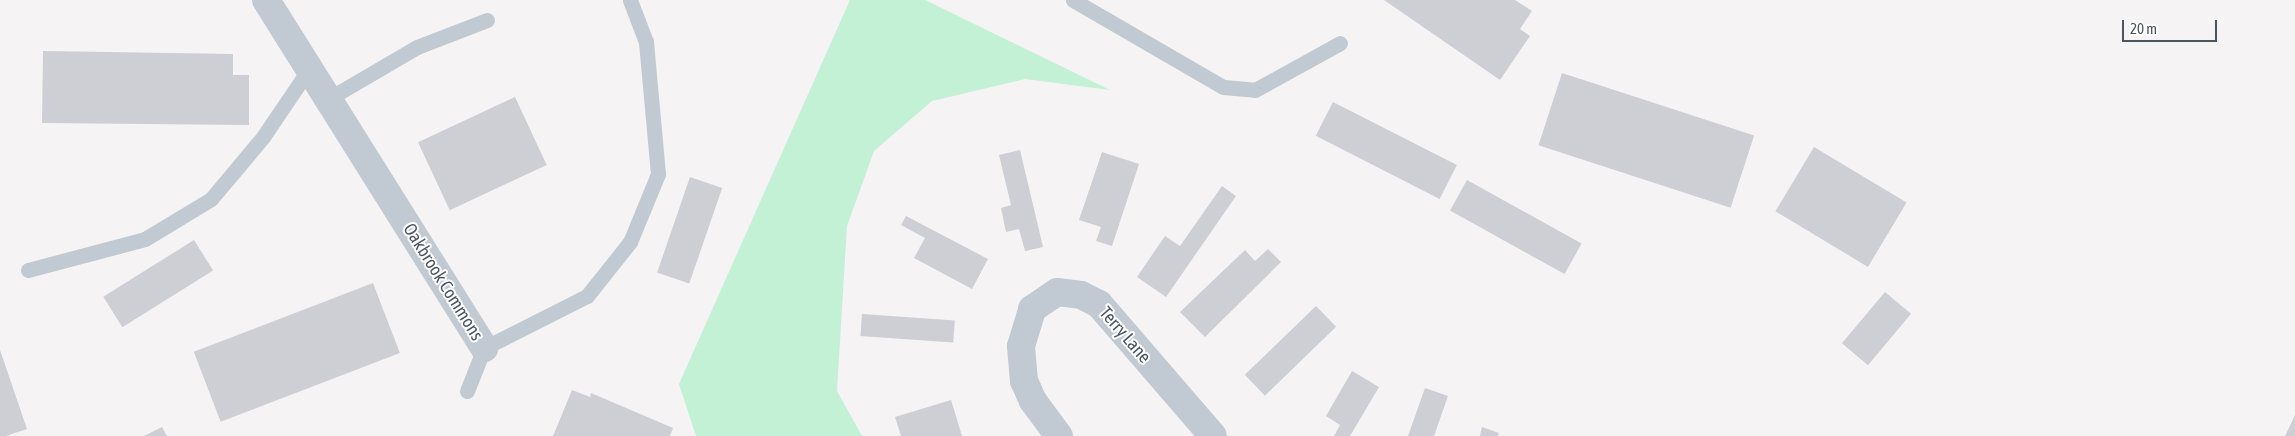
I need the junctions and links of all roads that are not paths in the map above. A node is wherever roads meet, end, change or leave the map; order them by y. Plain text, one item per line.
1 (266, 0) edge
2 (630, 0) edge
3 (1073, 0) edge
4 (487, 20) dead end
5 (1340, 42) dead end
6 (309, 69) junction
7 (328, 99) junction
8 (28, 270) dead end
9 (484, 348) junction
10 (467, 391) dead end
11 (1059, 436) edge
12 (1213, 436) edge

1 - 6 street, Oakbrook Commons
2 - 9 lane, Oakbrook Commons
3 - 5 lane
4 - 7 lane
6 - 7 street, Oakbrook Commons
6 - 8 lane
7 - 9 street, Oakbrook Commons
9 - 10 lane
11 - 12 street, Terry Lane

